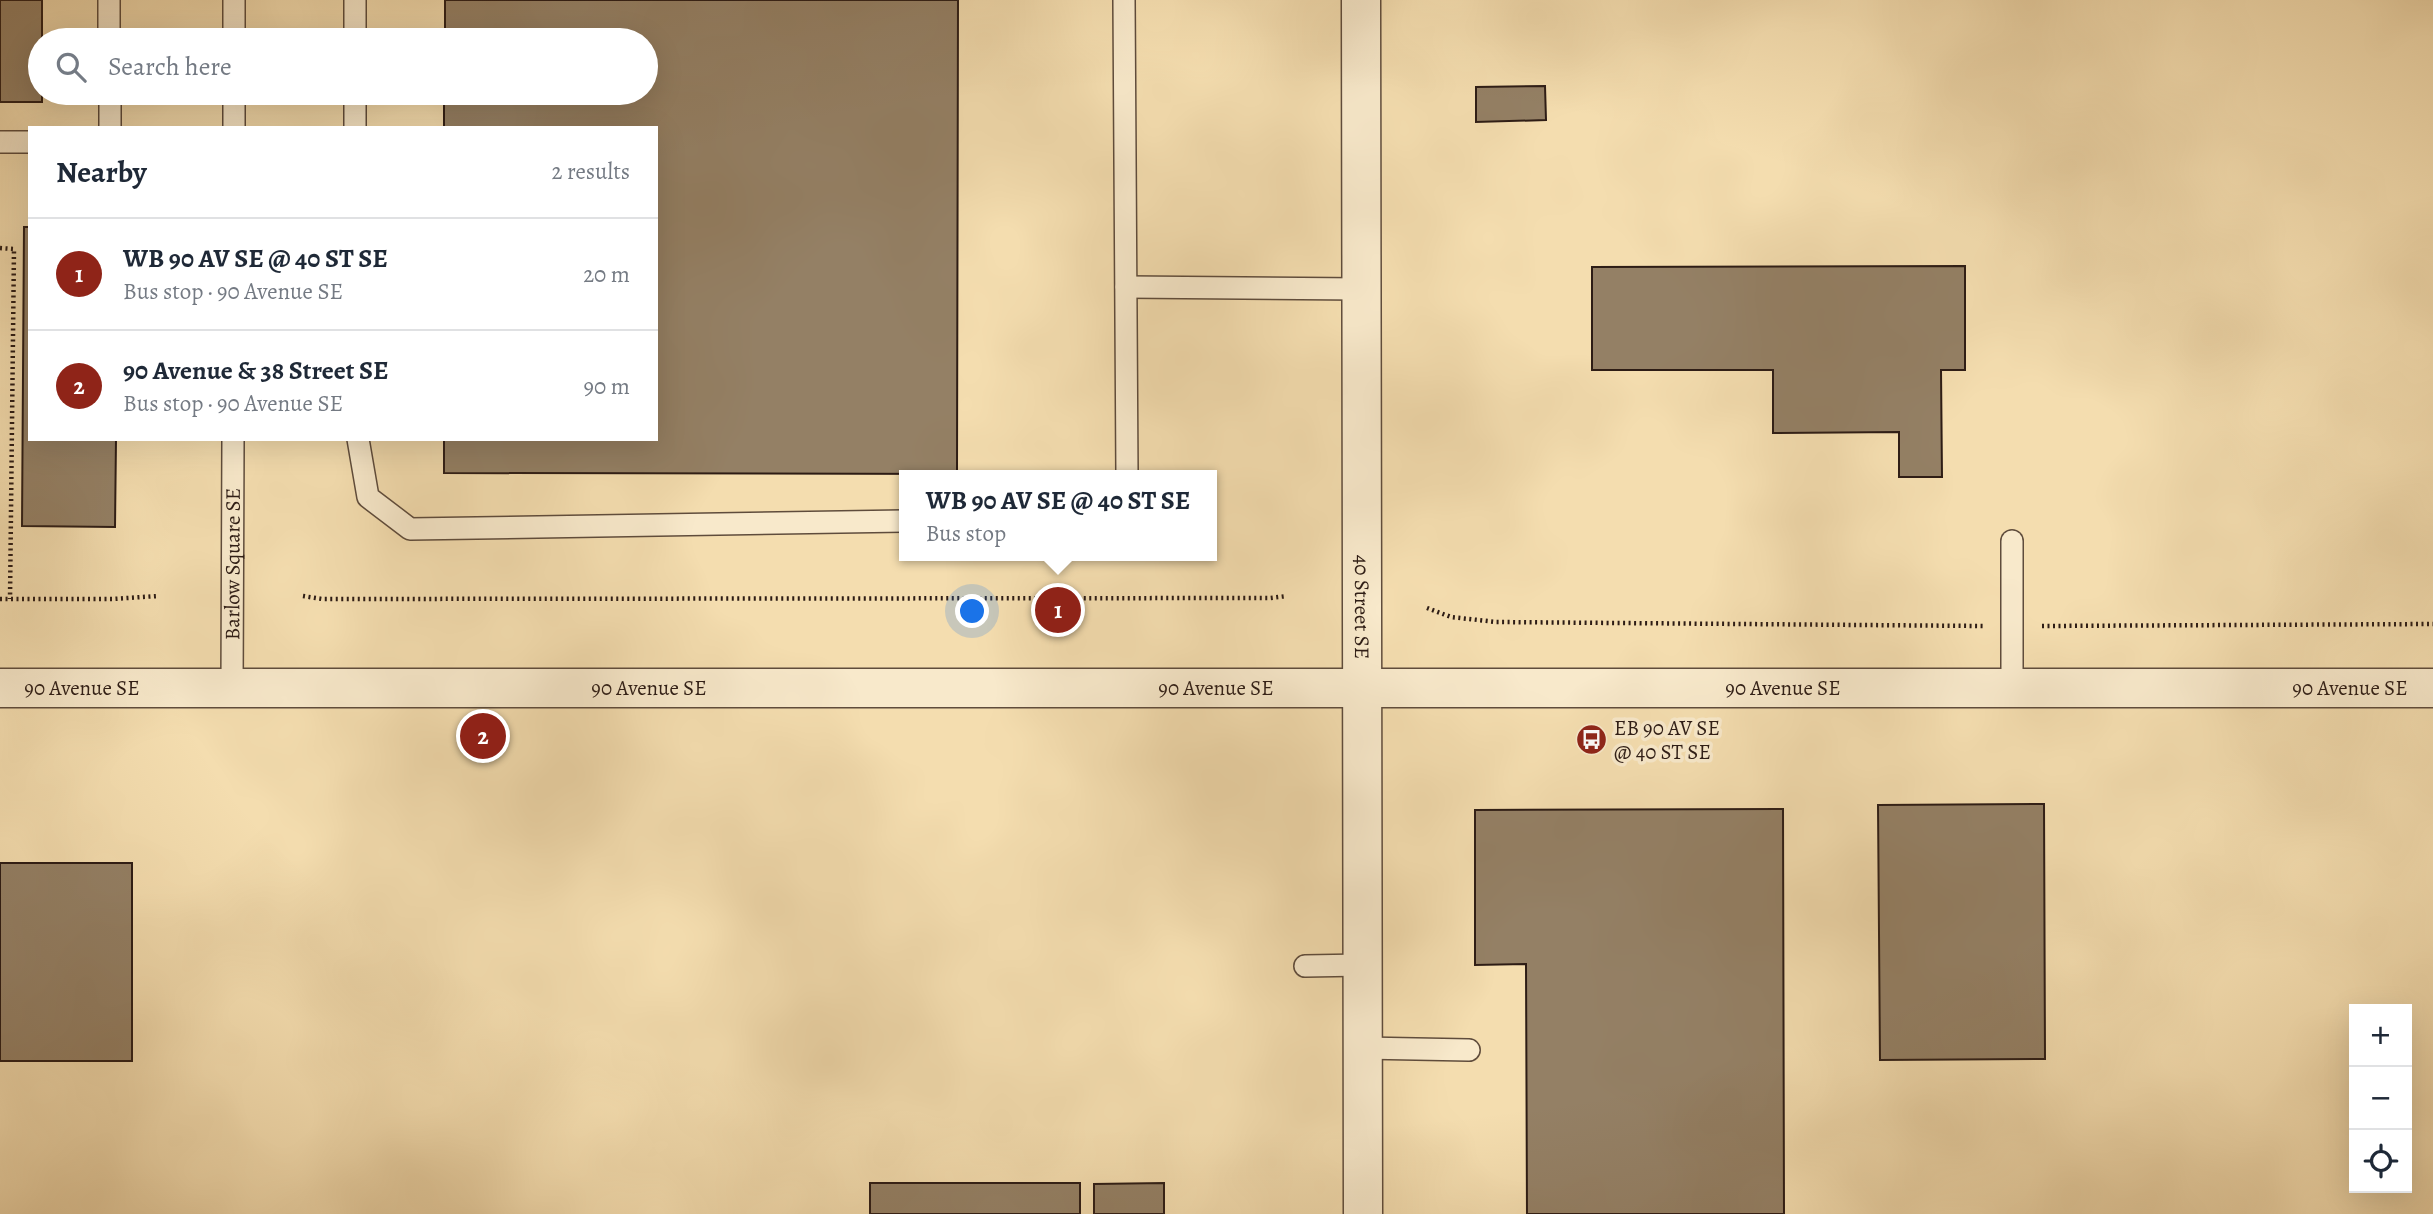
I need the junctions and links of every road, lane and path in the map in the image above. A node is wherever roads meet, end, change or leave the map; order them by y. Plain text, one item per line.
1 (109, 0) edge
2 (234, 0) edge
3 (355, 0) edge
4 (1124, 0) edge
5 (1361, 0) edge
6 (109, 28) edge
7 (234, 28) edge
8 (355, 28) edge
9 (110, 105) edge
10 (234, 105) edge
11 (355, 105) edge
12 (110, 126) edge
13 (234, 126) edge
14 (355, 126) edge
15 (0, 142) edge
16 (28, 142) edge
17 (0, 248) edge
18 (1126, 287) junction
19 (1362, 289) junction
20 (233, 441) edge
21 (358, 441) edge
22 (1127, 470) edge
23 (899, 521) edge
24 (2012, 541) dead end
25 (158, 596) dead end
26 (303, 596) dead end
27 (1287, 596) dead end
28 (0, 599) edge
29 (10, 599) junction
30 (1427, 608) dead end
31 (2433, 624) edge
32 (2012, 627) junction
33 (0, 688) edge
34 (1362, 688) junction
35 (2012, 688) junction
36 (2433, 688) edge
37 (232, 690) junction
38 (1363, 965) junction
39 (1305, 966) dead end
40 (1363, 1048) junction
41 (1469, 1049) dead end
42 (1363, 1214) edge

1 - 6 lane
2 - 7 lane
3 - 8 lane
4 - 18 lane
5 - 19 street, 40 Street SE
9 - 12 lane
10 - 13 lane
11 - 14 lane
15 - 16 lane
17 - 29 path
18 - 19 lane
18 - 22 lane
19 - 34 street, 40 Street SE
20 - 37 lane, Barlow Square SE
21 - 23 lane
24 - 32 lane
25 - 29 path
26 - 27 path
28 - 29 path
30 - 32 path
31 - 32 path
32 - 35 lane
33 - 37 street, 90 Avenue SE
34 - 35 street, 90 Avenue SE
34 - 37 street, 90 Avenue SE
34 - 38 street, 40 Street SE
35 - 36 street, 90 Avenue SE
38 - 39 lane
38 - 40 street, 40 Street SE
40 - 41 lane
40 - 42 street, 40 Street SE

